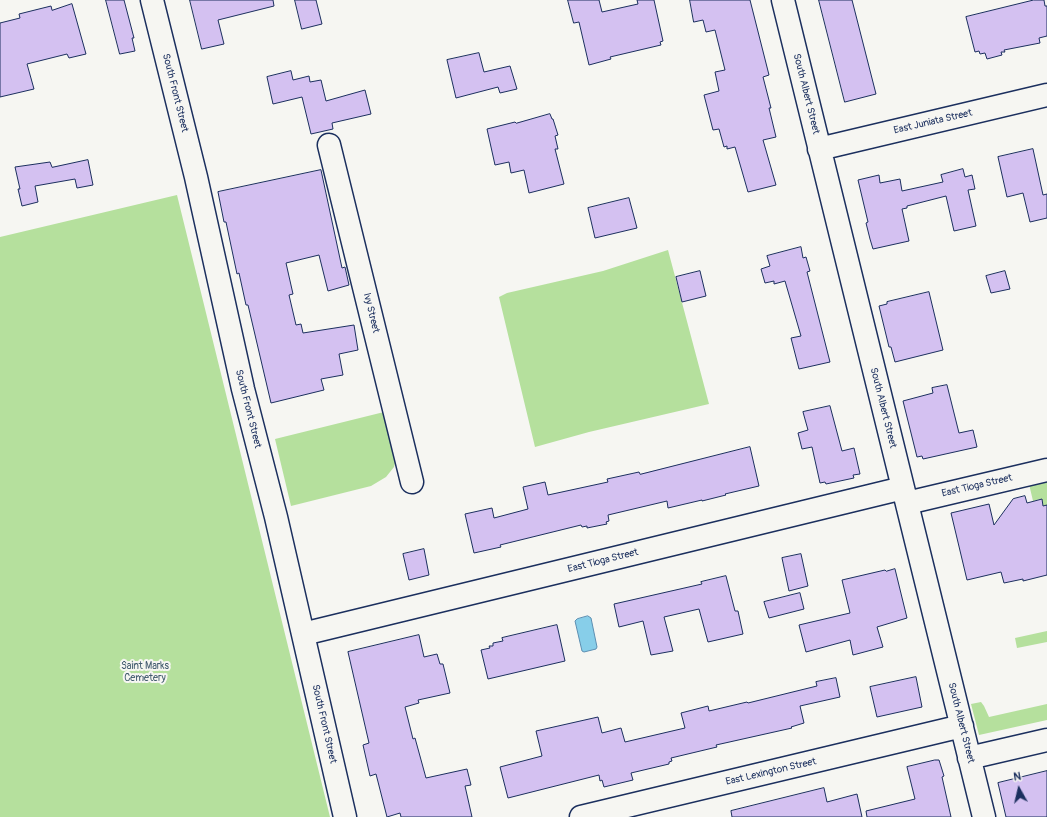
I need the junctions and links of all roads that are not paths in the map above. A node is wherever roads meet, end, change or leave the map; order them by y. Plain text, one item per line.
1 (152, 0) edge
2 (783, 0) edge
3 (1047, 95) edge
4 (329, 145) dead end
5 (819, 149) junction
6 (1047, 470) edge
7 (412, 482) dead end
8 (905, 496) junction
9 (303, 634) junction
10 (962, 726) junction
11 (1047, 740) edge
12 (969, 758) junction
13 (345, 817) edge
14 (581, 817) edge
15 (984, 817) edge

1 - 9 street, South Front Street
2 - 5 street, South Albert Street
3 - 5 street, East Juniata Street
4 - 7 street, Ivy Street
5 - 8 street, South Albert Street
6 - 8 street, East Tioga Street
8 - 9 street, East Tioga Street
8 - 10 street, South Albert Street
9 - 13 street, South Front Street
10 - 12 street, South Albert Street
10 - 14 street, East Lexington Street
11 - 12 street
12 - 15 street, South Albert Street

